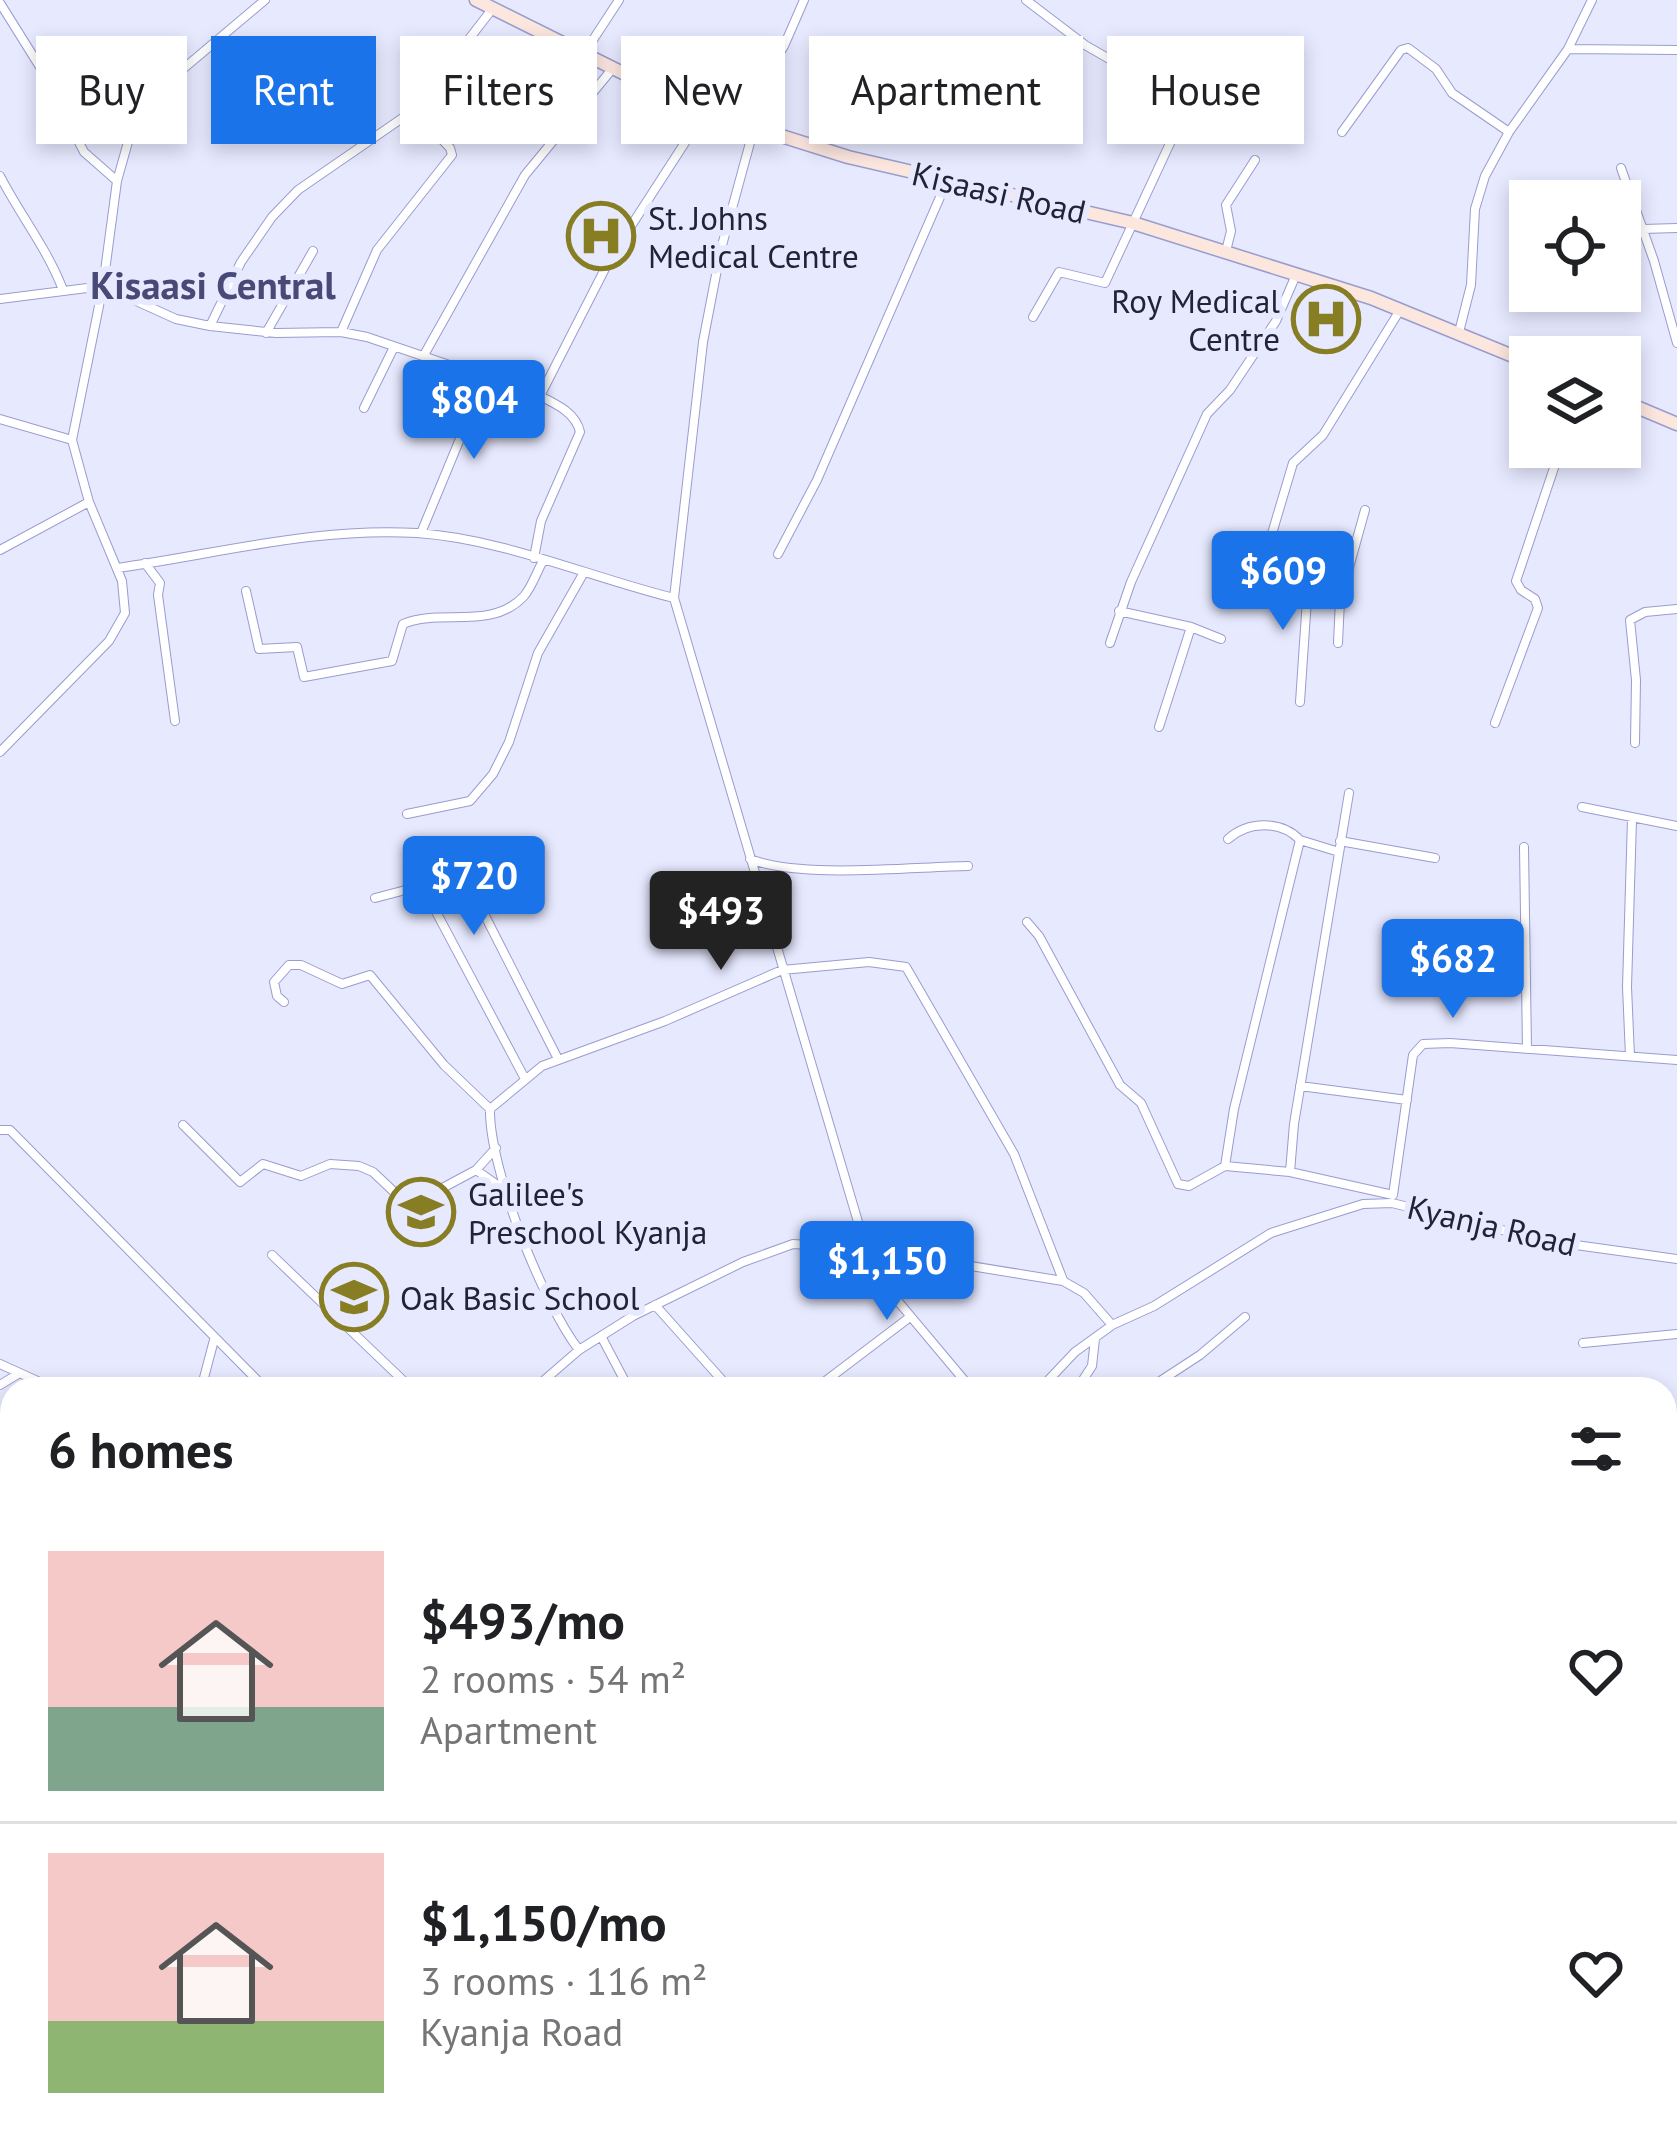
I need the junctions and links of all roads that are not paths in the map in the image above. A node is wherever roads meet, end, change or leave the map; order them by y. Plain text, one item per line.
1 (265, 0) edge
2 (476, 0) edge
3 (619, 0) edge
4 (804, 0) edge
5 (1026, 0) edge
6 (1592, 0) edge
7 (0, 3) edge
8 (493, 8) junction
9 (471, 36) edge
10 (552, 36) edge
11 (595, 36) edge
12 (785, 44) edge
13 (1568, 49) junction
14 (1677, 50) edge
15 (597, 58) edge
16 (614, 67) junction
17 (621, 70) edge
18 (400, 120) edge
19 (1342, 132) dead end
20 (1509, 132) junction
21 (785, 138) edge
22 (446, 144) edge
23 (684, 144) edge
24 (750, 144) edge
25 (1255, 160) dead end
26 (1621, 168) dead end
27 (0, 176) edge
28 (948, 180) junction
29 (117, 181) junction
30 (1133, 223) junction
31 (1677, 228) edge
32 (1643, 229) junction
33 (313, 251) dead end
34 (1226, 253) junction
35 (1296, 274) junction
36 (104, 286) junction
37 (63, 290) junction
38 (0, 299) edge
39 (1400, 309) junction
40 (1033, 317) dead end
41 (210, 326) junction
42 (341, 332) junction
43 (1459, 332) junction
44 (266, 333) junction
45 (1677, 343) edge
46 (394, 346) junction
47 (1509, 354) edge
48 (423, 356) junction
49 (486, 376) junction
50 (540, 397) junction
51 (364, 408) dead end
52 (1641, 409) edge
53 (0, 419) edge
54 (1677, 424) edge
55 (71, 440) junction
56 (1554, 468) edge
57 (89, 502) junction
58 (1365, 510) dead end
59 (421, 533) junction
60 (0, 550) edge
61 (778, 554) dead end
62 (538, 560) junction
63 (145, 563) junction
64 (117, 568) junction
65 (583, 574) junction
66 (246, 591) dead end
67 (674, 598) junction
68 (1307, 599) junction
69 (1340, 600) junction
70 (1677, 610) edge
71 (1119, 611) junction
72 (1191, 627) junction
73 (1221, 639) dead end
74 (1110, 643) dead end
75 (1338, 643) dead end
76 (1300, 702) dead end
77 (175, 721) dead end
78 (1495, 724) dead end
79 (1160, 727) dead end
80 (1635, 743) dead end
81 (0, 752) edge
82 (1349, 793) dead end
83 (1582, 807) dead end
84 (407, 814) dead end
85 (1632, 819) junction
86 (1677, 826) edge
87 (1228, 839) dead end
88 (1300, 840) junction
89 (1340, 846) junction
90 (1524, 847) dead end
91 (749, 858) junction
92 (1435, 858) dead end
93 (968, 866) dead end
94 (374, 898) dead end
95 (480, 906) dead end
96 (1027, 922) dead end
97 (782, 970) junction
98 (284, 1002) dead end
99 (1527, 1049) junction
100 (1630, 1056) junction
101 (557, 1059) junction
102 (1677, 1060) edge
103 (524, 1077) junction
104 (1300, 1086) junction
105 (1407, 1100) junction
106 (490, 1109) junction
107 (183, 1125) dead end
108 (0, 1130) edge
109 (496, 1147) junction
110 (1225, 1166) junction
111 (476, 1170) junction
112 (1290, 1172) junction
113 (508, 1192) junction
114 (1392, 1199) junction
115 (854, 1249) junction
116 (866, 1249) junction
117 (272, 1255) dead end
118 (1677, 1259) edge
119 (1063, 1281) junction
120 (655, 1305) junction
121 (910, 1317) junction
122 (1245, 1317) dead end
123 (1112, 1325) junction
124 (1677, 1334) edge
125 (601, 1336) junction
126 (1095, 1338) junction
127 (214, 1339) junction
128 (1582, 1343) dead end
129 (578, 1351) junction
130 (0, 1364) edge
131 (19, 1373) junction
132 (12, 1377) edge
133 (28, 1377) edge
134 (204, 1377) edge
135 (254, 1377) edge
136 (399, 1377) edge
137 (548, 1377) edge
138 (623, 1377) edge
139 (719, 1377) edge
140 (831, 1377) edge
141 (961, 1377) edge
142 (1053, 1377) edge
143 (1085, 1377) edge
144 (1166, 1377) edge

1 - 29 street
2 - 8 main road, Kisaasi Road
3 - 11 street
4 - 12 street
5 - 30 street
6 - 13 street
7 - 29 street
8 - 9 street
8 - 10 main road, Kisaasi Road
13 - 14 street
13 - 20 street
15 - 16 main road, Kisaasi Road
16 - 17 main road, Kisaasi Road
16 - 48 street
18 - 41 street
19 - 20 street
20 - 43 street
21 - 28 main road, Kisaasi Road
22 - 42 street
23 - 50 street
24 - 67 street
25 - 34 street
26 - 32 street
27 - 37 street
28 - 30 main road, Kisaasi Road
28 - 61 street
29 - 36 street
30 - 34 main road, Kisaasi Road
30 - 40 street
31 - 32 street
32 - 45 street
33 - 44 street
34 - 35 main road, Kisaasi Road
35 - 39 main road, Kisaasi Road
35 - 71 street
36 - 37 street
36 - 41 street
36 - 55 street
37 - 38 street
39 - 43 main road, Kisaasi Road
39 - 68 street
41 - 44 street
42 - 44 street
42 - 46 street
43 - 47 main road, Kisaasi Road
46 - 48 street
46 - 51 street
48 - 49 street
49 - 50 street
49 - 59 street
50 - 62 street
52 - 54 main road
53 - 55 street
55 - 57 street
56 - 78 street
57 - 60 street
57 - 64 street
58 - 69 street
59 - 62 street
59 - 63 street
62 - 65 street
62 - 66 street
63 - 64 street
63 - 77 street
64 - 81 street
65 - 67 street
65 - 84 street
67 - 91 street
68 - 69 street
68 - 76 street
69 - 75 street
70 - 80 street
71 - 72 street
71 - 74 street
72 - 73 street
72 - 79 street
82 - 89 street
83 - 85 street
85 - 86 street
85 - 100 street
87 - 88 street
88 - 89 street
88 - 110 street
89 - 92 street
89 - 104 street
90 - 99 street
91 - 93 street
91 - 97 street
94 - 103 street
95 - 101 street
96 - 110 street
97 - 101 street
97 - 116 street
97 - 119 street
98 - 106 street
99 - 100 street
99 - 105 street
100 - 102 street
101 - 103 street
103 - 106 street
104 - 105 street
104 - 112 street
105 - 114 street
106 - 109 street
107 - 111 street
108 - 127 street
109 - 111 street
109 - 113 street
110 - 112 street
111 - 113 street
112 - 114 street
113 - 129 street
114 - 118 street, Kyanja Road
114 - 123 street, Kyanja Road
115 - 116 street
115 - 120 street
115 - 121 street
116 - 119 street
117 - 136 street
119 - 123 street
120 - 125 street
120 - 139 street
121 - 140 street
121 - 141 street
122 - 144 street
123 - 126 street, Kyanja Road
124 - 128 street
125 - 129 street
125 - 138 street
126 - 142 street, Kyanja Road
126 - 143 street
127 - 134 street
127 - 135 street
129 - 137 street
130 - 131 street
131 - 132 street
131 - 133 street

